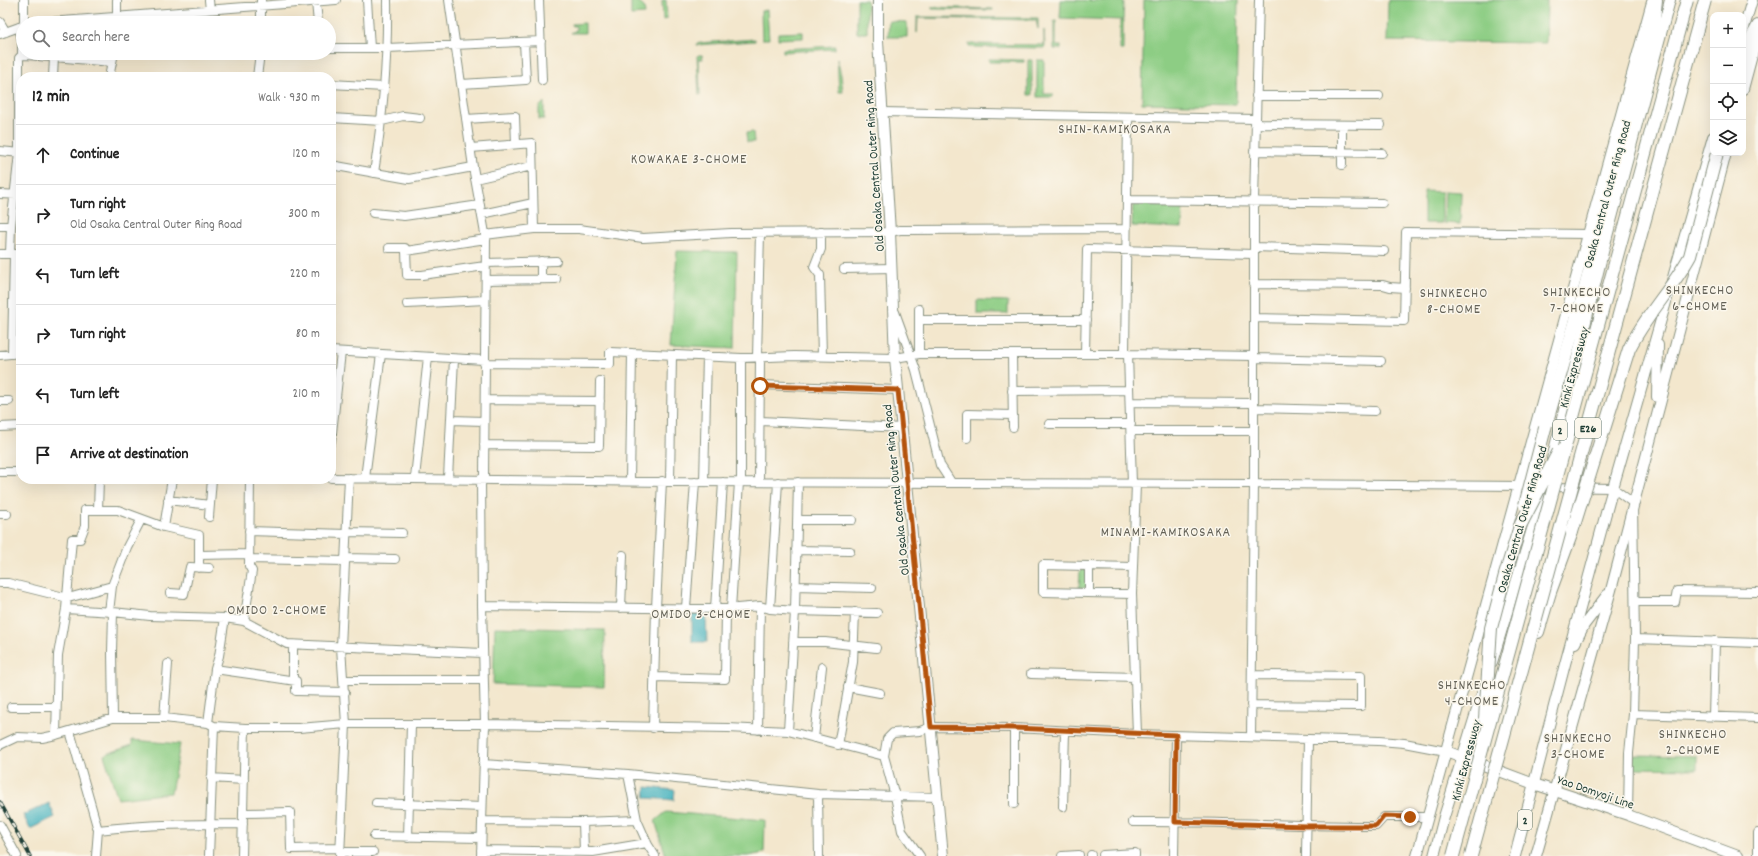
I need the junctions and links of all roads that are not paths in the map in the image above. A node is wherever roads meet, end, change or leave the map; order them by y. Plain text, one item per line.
1 (24, 0) edge
2 (117, 0) edge
3 (209, 0) edge
4 (336, 0) edge
5 (367, 0) edge
6 (387, 0) edge
7 (449, 0) edge
8 (539, 0) edge
9 (878, 0) edge
10 (1259, 0) edge
11 (1653, 0) edge
12 (1656, 0) edge
13 (1670, 0) edge
14 (1687, 0) edge
15 (1705, 0) edge
16 (1752, 0) edge
17 (316, 2) junction
18 (262, 3) edge
19 (210, 10) junction
20 (23, 16) edge
21 (117, 16) edge
22 (154, 16) edge
23 (261, 16) edge
24 (317, 16) edge
25 (1746, 21) edge
26 (0, 22) edge
27 (1758, 26) edge
28 (16, 28) edge
29 (3, 33) edge
30 (1758, 33) edge
31 (541, 41) junction
32 (524, 42) junction
33 (456, 45) junction
34 (336, 48) edge
35 (370, 48) junction
36 (387, 48) junction
37 (1746, 48) edge
38 (19, 60) edge
39 (54, 60) edge
40 (89, 60) edge
41 (259, 60) edge
42 (112, 62) joint
43 (19, 72) edge
44 (53, 72) edge
45 (110, 72) edge
46 (257, 72) edge
47 (542, 80) dead end
48 (336, 84) edge
49 (461, 84) junction
50 (1744, 84) edge
51 (384, 87) junction
52 (1256, 96) junction
53 (1379, 96) dead end
54 (882, 112) junction
55 (1128, 117) junction
56 (336, 118) edge
57 (420, 118) dead end
58 (466, 119) junction
59 (382, 121) junction
60 (1255, 122) junction
61 (1342, 125) junction
62 (1381, 125) dead end
63 (516, 144) junction
64 (471, 148) junction
65 (1710, 148) edge
66 (0, 151) edge
67 (1254, 151) junction
68 (1342, 152) junction
69 (16, 153) edge
70 (1382, 153) dead end
71 (1716, 156) edge
72 (1725, 156) edge
73 (1342, 165) dead end
74 (336, 166) edge
75 (532, 166) junction
76 (473, 167) junction
77 (374, 173) junction
78 (475, 178) junction
79 (0, 194) edge
80 (16, 195) edge
81 (1126, 200) junction
82 (1254, 201) junction
83 (534, 203) junction
84 (1382, 203) dead end
85 (16, 204) edge
86 (480, 205) junction
87 (373, 213) dead end
88 (482, 214) junction
89 (0, 226) edge
90 (11, 226) junction
91 (534, 229) junction
92 (1126, 229) junction
93 (821, 232) junction
94 (890, 232) junction
95 (760, 233) junction
96 (1589, 234) junction
97 (485, 237) junction
98 (390, 248) dead end
99 (1126, 250) junction
100 (406, 251) junction
101 (1254, 251) junction
102 (1384, 251) dead end
103 (0, 254) edge
104 (15, 254) edge
105 (542, 261) junction
106 (556, 261) dead end
107 (485, 264) junction
108 (892, 268) junction
109 (844, 269) dead end
110 (542, 279) junction
111 (556, 279) dead end
112 (486, 280) junction
113 (1253, 284) junction
114 (1405, 288) junction
115 (485, 300) junction
116 (407, 304) dead end
117 (893, 306) junction
118 (919, 309) dead end
119 (1254, 318) junction
120 (919, 320) junction
121 (1086, 320) junction
122 (1658, 333) junction
123 (336, 352) edge
124 (341, 352) junction
125 (632, 353) junction
126 (12, 354) junction
127 (16, 354) edge
128 (381, 354) junction
129 (919, 354) junction
130 (1012, 354) junction
131 (1086, 354) junction
132 (1126, 354) junction
133 (0, 355) edge
134 (672, 355) junction
135 (707, 356) junction
136 (822, 356) junction
137 (910, 356) junction
138 (1254, 357) junction
139 (428, 358) junction
140 (741, 358) junction
141 (759, 358) junction
142 (895, 358) junction
143 (454, 359) junction
144 (1381, 361) dead end
145 (484, 362) junction
146 (600, 381) dead end
147 (760, 386) junction
148 (898, 390) junction
149 (1129, 390) junction
150 (1012, 391) junction
151 (336, 397) edge
152 (484, 400) junction
153 (0, 401) edge
154 (9, 401) dead end
155 (600, 401) junction
156 (1130, 402) junction
157 (1254, 406) junction
158 (1375, 411) dead end
159 (1657, 413) junction
160 (1012, 415) junction
161 (451, 420) junction
162 (484, 421) junction
163 (761, 421) junction
164 (1049, 424) dead end
165 (16, 426) edge
166 (0, 427) edge
167 (1013, 427) dead end
168 (1131, 427) junction
169 (902, 428) junction
170 (1254, 431) junction
171 (1570, 432) junction
172 (967, 438) dead end
173 (484, 445) junction
174 (0, 472) edge
175 (16, 472) edge
176 (336, 478) edge
177 (349, 478) junction
178 (365, 478) junction
179 (416, 478) junction
180 (448, 478) junction
181 (483, 479) junction
182 (630, 481) junction
183 (666, 482) junction
184 (695, 482) junction
185 (704, 482) junction
186 (723, 482) junction
187 (740, 482) junction
188 (759, 482) junction
189 (778, 482) junction
190 (798, 482) junction
191 (951, 482) junction
192 (907, 483) junction
193 (99, 484) edge
194 (171, 484) edge
195 (212, 484) edge
196 (250, 484) edge
197 (1134, 484) junction
198 (1254, 484) junction
199 (1520, 486) junction
200 (1545, 487) junction
201 (1614, 488) junction
202 (168, 500) junction
203 (1633, 503) junction
204 (210, 505) junction
205 (98, 510) junction
206 (209, 517) dead end
207 (141, 520) junction
208 (797, 520) junction
209 (852, 520) dead end
210 (1520, 526) junction
211 (164, 527) junction
212 (249, 532) junction
213 (347, 533) junction
214 (402, 533) dead end
215 (796, 550) junction
216 (850, 551) dead end
217 (199, 555) junction
218 (623, 555) dead end
219 (249, 557) junction
220 (395, 559) dead end
221 (345, 560) junction
222 (1089, 566) junction
223 (1133, 567) junction
224 (199, 568) junction
225 (209, 568) dead end
226 (0, 583) edge
227 (112, 586) junction
228 (795, 586) junction
229 (872, 588) dead end
230 (1611, 590) junction
231 (1758, 592) edge
232 (170, 593) dead end
233 (1089, 593) junction
234 (1132, 594) junction
235 (68, 598) junction
236 (1635, 602) junction
237 (482, 606) junction
238 (760, 606) junction
239 (621, 608) junction
240 (656, 608) junction
241 (686, 608) junction
242 (66, 609) junction
243 (715, 609) junction
244 (728, 609) junction
245 (770, 609) junction
246 (795, 611) junction
247 (111, 612) junction
248 (855, 612) junction
249 (877, 613) dead end
250 (225, 618) junction
251 (244, 621) junction
252 (1635, 639) junction
253 (1715, 641) junction
254 (793, 642) junction
255 (1758, 642) edge
256 (293, 645) junction
257 (853, 646) junction
258 (341, 647) junction
259 (876, 648) dead end
260 (482, 653) junction
261 (168, 664) dead end
262 (1565, 664) junction
263 (822, 667) dead end
264 (215, 669) junction
265 (1031, 674) dead end
266 (1252, 675) junction
267 (654, 677) junction
268 (1135, 677) junction
269 (293, 680) junction
270 (344, 680) junction
271 (483, 680) junction
272 (848, 687) junction
273 (345, 692) junction
274 (880, 693) dead end
275 (1251, 705) junction
276 (11, 707) dead end
277 (56, 708) junction
278 (1633, 714) junction
279 (1713, 717) junction
280 (113, 718) junction
281 (164, 718) junction
282 (1758, 718) edge
283 (211, 724) junction
284 (346, 724) junction
285 (410, 724) junction
286 (484, 724) junction
287 (931, 727) junction
288 (245, 728) junction
289 (653, 728) junction
290 (1014, 728) junction
291 (758, 730) junction
292 (70, 731) junction
293 (788, 731) junction
294 (1065, 731) junction
295 (1137, 734) junction
296 (1505, 734) junction
297 (56, 735) junction
298 (1176, 735) junction
299 (1251, 737) junction
300 (814, 738) junction
301 (1308, 739) junction
302 (1484, 744) junction
303 (0, 745) edge
304 (838, 745) junction
305 (1446, 752) junction
306 (884, 756) junction
307 (1463, 758) junction
308 (483, 764) junction
309 (628, 774) junction
310 (211, 778) junction
311 (244, 780) junction
312 (1534, 784) junction
313 (1555, 790) junction
314 (818, 794) junction
315 (895, 796) junction
316 (938, 797) junction
317 (376, 803) dead end
318 (1014, 804) dead end
319 (408, 805) junction
320 (482, 807) junction
321 (1063, 807) dead end
322 (244, 813) junction
323 (1628, 815) junction
324 (1428, 816) junction
325 (482, 820) junction
326 (637, 820) junction
327 (583, 822) junction
328 (1133, 822) dead end
329 (1175, 822) junction
330 (209, 824) junction
331 (243, 824) junction
332 (0, 825) edge
333 (1306, 826) junction
334 (98, 830) junction
335 (1758, 833) edge
336 (374, 836) dead end
337 (408, 838) junction
338 (481, 838) junction
339 (647, 843) junction
340 (340, 852) edge
341 (373, 852) dead end
342 (584, 852) junction
343 (481, 853) edge
344 (1103, 855) edge
345 (17, 856) edge
346 (96, 856) edge
347 (209, 856) edge
348 (242, 856) edge
349 (655, 856) edge
350 (819, 856) edge
351 (920, 856) edge
352 (943, 856) edge
353 (1062, 856) edge
354 (1079, 856) edge
355 (1135, 856) edge
356 (1174, 856) edge
357 (1306, 856) edge
358 (1418, 856) edge
359 (1434, 856) edge
360 (1453, 856) edge
361 (1471, 856) edge
362 (1515, 856) edge
363 (1536, 856) edge
364 (1738, 856) edge
365 (1758, 856) edge

1 - 20 street
2 - 21 street
3 - 19 street
4 - 17 street
5 - 35 street
6 - 36 street
7 - 33 street
8 - 31 street
9 - 54 main road, Old Osaka Central Outer Ring Road
10 - 52 street
11 - 96 main road, 2
12 - 210 highway, bridge
13 - 200 main road, Osaka Central Outer Ring Road / 2
14 - 171 highway, Kinki Expressway / E26, bridge
15 - 296 highway, E26, bridge
16 - 25 main road
17 - 18 street
17 - 24 street
18 - 19 street
18 - 23 street
19 - 22 street
26 - 29 street
27 - 37 highway
28 - 29 street
30 - 50 main road
31 - 32 street
31 - 47 street
32 - 33 street
32 - 49 street
33 - 36 street
33 - 49 street
34 - 35 street
35 - 36 street
36 - 51 street
38 - 43 street
39 - 44 street
40 - 42 street
41 - 46 street
42 - 45 street
48 - 51 street
49 - 58 street
51 - 59 street
52 - 53 street
52 - 60 street
54 - 55 street
54 - 94 main road, Old Osaka Central Outer Ring Road
55 - 60 street
55 - 81 street
56 - 59 street
57 - 59 street
58 - 63 street
58 - 64 street
59 - 77 street
60 - 61 street
60 - 67 street
61 - 62 street
61 - 68 street
63 - 64 street
63 - 75 street
64 - 76 street
65 - 122 main road, 2
66 - 69 street
67 - 68 street
67 - 82 street
68 - 70 street
68 - 73 street
71 - 296 highway, bridge
72 - 159 main road, 2
74 - 77 street
75 - 78 street
75 - 83 street
76 - 77 street
76 - 78 street
78 - 86 street
79 - 80 street
81 - 82 street
81 - 92 street
82 - 84 street
82 - 101 street
83 - 88 street
83 - 91 street
85 - 90 street
86 - 87 street
86 - 88 street
88 - 97 street
89 - 90 street
90 - 104 street
91 - 95 street
91 - 97 street
92 - 94 street
92 - 99 street
93 - 94 street
93 - 95 street
93 - 136 street
94 - 108 main road, Old Osaka Central Outer Ring Road
95 - 141 street
96 - 114 street
96 - 199 main road, 2
97 - 100 street
97 - 107 street
98 - 100 street
99 - 101 street
99 - 121 street
99 - 132 street
100 - 107 street
101 - 102 street
101 - 113 street
103 - 104 street
104 - 126 street
105 - 106 street
105 - 107 street
105 - 110 street
107 - 112 street
108 - 109 street
108 - 117 main road, Old Osaka Central Outer Ring Road
110 - 111 street
110 - 112 street
112 - 115 street
113 - 114 street
113 - 119 street
114 - 119 street
115 - 116 street
115 - 145 street
117 - 137 street
117 - 142 main road, Old Osaka Central Outer Ring Road
118 - 120 street
119 - 138 street
120 - 121 street
120 - 129 street
121 - 131 street
122 - 159 main road
122 - 201 main road, 2
123 - 124 street
124 - 128 street
124 - 151 street
125 - 134 street
125 - 145 street
125 - 182 street
126 - 127 street
126 - 133 street
128 - 139 street
128 - 178 street
129 - 130 street
129 - 137 street
130 - 131 street
130 - 150 street
131 - 132 street
132 - 138 street
132 - 149 street
134 - 135 street
134 - 183 street
135 - 140 street
135 - 185 street
136 - 141 street
136 - 142 street
137 - 142 street
137 - 191 street
138 - 144 street
138 - 157 street
139 - 143 street
139 - 179 street
140 - 141 street
140 - 187 street
141 - 147 street
142 - 148 main road, Old Osaka Central Outer Ring Road
143 - 145 street
143 - 161 street
145 - 152 street
146 - 155 street
147 - 148 street
147 - 163 street
148 - 169 main road, Old Osaka Central Outer Ring Road
149 - 150 street
149 - 156 street
150 - 160 street
152 - 155 street
152 - 162 street
153 - 154 street
155 - 173 street
156 - 157 street
156 - 168 street
157 - 158 street
157 - 170 street
159 - 203 main road, 2
160 - 167 street
160 - 172 street
161 - 162 street
161 - 180 street
162 - 173 street
163 - 169 street
163 - 188 street
164 - 168 street
165 - 166 street
168 - 170 street
168 - 197 street
169 - 192 main road, Old Osaka Central Outer Ring Road
170 - 198 street
171 - 210 highway, bridge
171 - 302 highway, Kinki Expressway / E26, bridge
173 - 181 street
174 - 175 street
176 - 177 street
177 - 178 street
177 - 213 street
178 - 179 street
179 - 180 street
180 - 181 street
181 - 182 street
181 - 237 street
182 - 183 street
183 - 184 street
183 - 240 street
184 - 185 street
184 - 241 street
185 - 186 street
186 - 187 street
186 - 243 street
187 - 188 street
187 - 244 street
188 - 189 street
189 - 190 street
189 - 245 street
190 - 192 street
190 - 208 street
191 - 192 street
191 - 197 street
192 - 287 main road, Old Osaka Central Outer Ring Road
193 - 205 street
194 - 202 street
195 - 204 street
196 - 212 street
197 - 198 street
197 - 223 street
198 - 199 street
198 - 266 street
199 - 200 street
199 - 305 main road, 2
200 - 201 street
200 - 307 main road, Osaka Central Outer Ring Road / 2
201 - 203 street
201 - 262 main road, 2
202 - 204 street
202 - 211 street
203 - 230 main road, 2
203 - 236 street
204 - 206 street
205 - 207 street
205 - 235 street
207 - 211 street
207 - 227 street
208 - 209 street
208 - 215 street
210 - 302 highway, bridge
211 - 217 street
212 - 213 street
212 - 219 street
213 - 214 street
213 - 221 street
215 - 216 street
215 - 228 street
217 - 219 street
217 - 224 street
218 - 239 street
219 - 221 street
219 - 251 street
220 - 221 street
221 - 258 street
222 - 223 street
222 - 233 street
222 - 233 street
223 - 234 street
224 - 225 street
224 - 232 street
226 - 235 street
227 - 235 street
227 - 247 street
228 - 229 street
228 - 246 street
230 - 262 main road
230 - 313 main road, 2
231 - 236 street
233 - 234 street
234 - 268 street
235 - 242 street
236 - 252 street
237 - 239 street
237 - 260 street
238 - 244 street
238 - 245 street
238 - 291 street
239 - 240 street
240 - 241 street
240 - 267 street
241 - 243 street
242 - 247 street
242 - 277 street
243 - 244 street
244 - 267 street
245 - 246 street
246 - 248 street
246 - 254 street
247 - 250 street
247 - 280 street
248 - 249 street
248 - 257 street
250 - 251 street
250 - 264 street
251 - 256 street
252 - 253 street
252 - 278 street
253 - 255 street
253 - 279 street
254 - 257 street
254 - 293 street
256 - 258 street
256 - 269 street
257 - 259 street
257 - 272 street
258 - 260 street
258 - 270 street
260 - 271 street
261 - 281 street
262 - 312 main road, 2
263 - 300 street
264 - 269 street
264 - 283 street
265 - 268 street
266 - 275 street
266 - 275 street
267 - 289 street
268 - 295 street
269 - 273 street
270 - 271 street
270 - 273 street
271 - 286 street
272 - 274 street
272 - 304 street
273 - 284 street
275 - 299 street
276 - 277 street
277 - 297 street
278 - 279 street
278 - 323 street
279 - 282 street
280 - 281 street
280 - 292 street
281 - 283 street
283 - 288 street
283 - 310 street
284 - 285 street
284 - 288 street
284 - 340 street
285 - 286 street
285 - 319 street
286 - 289 street
286 - 308 street
287 - 290 street
287 - 306 street
287 - 316 main road, Old Osaka Central Outer Ring Road
288 - 311 street
289 - 291 street
290 - 294 street
290 - 318 street
291 - 293 street
292 - 297 street
292 - 334 street
293 - 300 street
294 - 295 street
294 - 321 street
295 - 298 street
296 - 361 highway, E26, bridge
297 - 303 street
298 - 299 street
298 - 329 street
299 - 301 street
300 - 304 street
301 - 305 street
301 - 333 street
302 - 360 highway, Kinki Expressway / E26, bridge
304 - 306 street
305 - 307 main road, Yao Domyoji Line
305 - 324 main road, 2
306 - 315 street
307 - 312 main road, Yao Domyoji Line
307 - 359 main road, Osaka Central Outer Ring Road / 2
308 - 309 street
308 - 320 street
309 - 314 street
309 - 326 street
310 - 311 street
310 - 330 street
311 - 322 street
312 - 313 main road, Yao Domyoji Line
312 - 362 main road, 2
313 - 323 main road, Yao Domyoji Line
313 - 363 main road, 2
314 - 315 street
314 - 350 street
315 - 316 street
315 - 351 street
316 - 352 main road, Old Osaka Central Outer Ring Road
317 - 319 street
319 - 320 street
319 - 337 street
320 - 325 street
322 - 331 street
322 - 340 street
323 - 364 main road, Yao Domyoji Line
324 - 333 street
324 - 358 main road, 2
325 - 327 street
325 - 338 street
326 - 327 street
326 - 339 street
327 - 342 street
328 - 329 street
329 - 333 street
329 - 356 street
330 - 331 street
330 - 334 street
330 - 347 street
331 - 348 street
332 - 345 street
333 - 357 street
334 - 346 street
335 - 365 street
336 - 337 street
337 - 338 street
338 - 343 street
339 - 342 street
339 - 349 street
340 - 341 street
342 - 343 street
344 - 355 street
353 - 354 street

